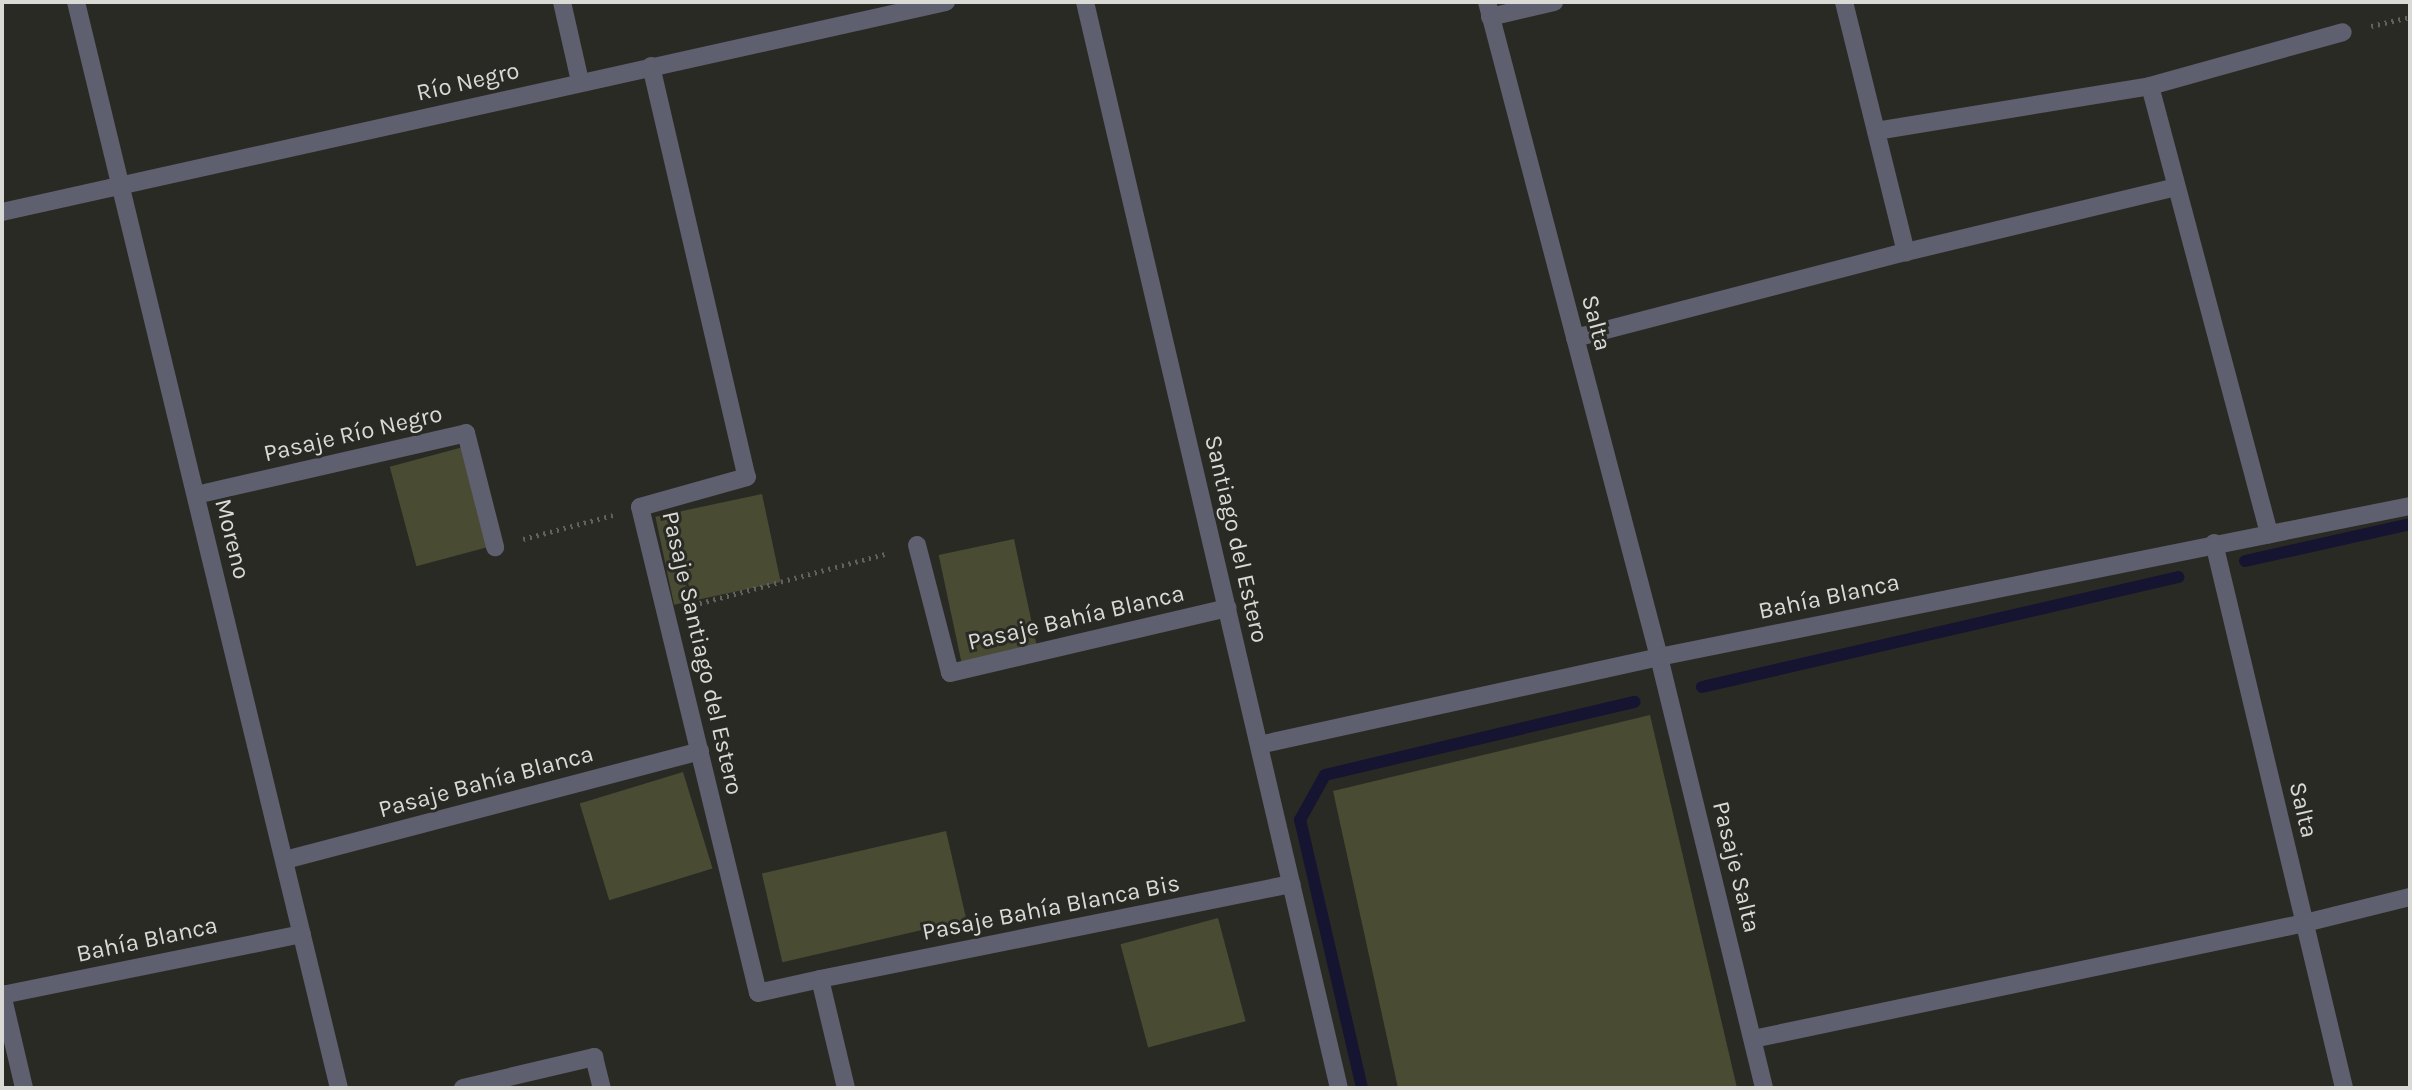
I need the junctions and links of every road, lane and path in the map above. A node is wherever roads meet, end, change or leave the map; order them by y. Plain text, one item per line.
1 (76, 2) edge
2 (562, 2) edge
3 (946, 2) edge
4 (1085, 2) edge
5 (1555, 2) edge
6 (1844, 2) edge
7 (1488, 9) edge
8 (2410, 17) edge
9 (2343, 32) joint
10 (651, 66) junction
11 (580, 81) junction
12 (2150, 86) junction
13 (1876, 131) junction
14 (121, 186) junction
15 (2176, 187) junction
16 (2, 212) edge
17 (1906, 252) junction
18 (1575, 338) junction
19 (196, 495) junction
20 (2410, 506) edge
21 (640, 508) junction
22 (2269, 534) junction
23 (2214, 543) junction
24 (917, 545) joint
25 (495, 547) joint
26 (1227, 608) junction
27 (666, 613) junction
28 (1659, 657) junction
29 (1259, 745) junction
30 (700, 751) junction
31 (285, 860) junction
32 (1292, 884) junction
33 (2410, 897) edge
34 (2305, 923) junction
35 (302, 934) junction
36 (820, 979) junction
37 (2, 995) edge
38 (1753, 1039) junction
39 (24, 1088) edge
40 (340, 1088) edge
41 (463, 1088) edge
42 (602, 1088) edge
43 (846, 1088) edge
44 (1339, 1088) edge
45 (1764, 1088) edge
46 (2344, 1088) edge

1 - 14 street, Moreno
2 - 11 street
3 - 10 street, Río Negro
4 - 26 street, Santiago del Estero
5 - 7 street
6 - 13 street
7 - 18 street, Salta
8 - 9 path
9 - 12 street
10 - 11 street, Río Negro
10 - 21 street, Pasaje Santiago del Estero
11 - 14 street, Río Negro
12 - 13 street
12 - 15 street
13 - 17 street
14 - 16 street, Río Negro
14 - 19 street, Moreno
15 - 17 street
15 - 22 street
17 - 18 street
18 - 28 street, Salta
19 - 25 street, Pasaje Río Negro
19 - 31 street, Moreno
20 - 22 street, Bahía Blanca
21 - 25 path
21 - 27 street, Pasaje Santiago del Estero
22 - 23 street, Bahía Blanca
23 - 28 street, Bahía Blanca
23 - 34 street, Salta
24 - 26 street, Pasaje Bahía Blanca
24 - 27 path
26 - 29 street, Santiago del Estero
27 - 30 street, Pasaje Santiago del Estero
28 - 29 street, Bahía Blanca
28 - 38 street, Pasaje Salta
29 - 32 street, Santiago del Estero
30 - 31 street, Pasaje Bahía Blanca
30 - 36 street, Pasaje Santiago del Estero
31 - 35 street, Moreno
32 - 36 street, Pasaje Bahía Blanca Bis
32 - 44 street, Santiago del Estero
33 - 34 street
34 - 38 street
34 - 46 street, Salta
35 - 37 street, Bahía Blanca
35 - 40 street, Moreno
36 - 43 street
37 - 39 street
38 - 45 street, Pasaje Salta
41 - 42 street

